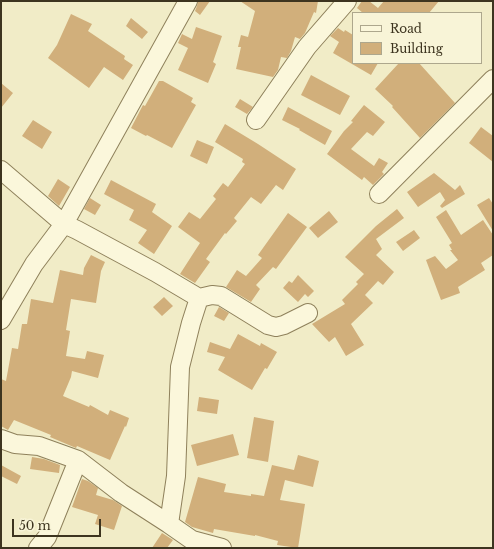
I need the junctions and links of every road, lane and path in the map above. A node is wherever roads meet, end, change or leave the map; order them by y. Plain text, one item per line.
1 (188, 1) edge
2 (348, 1) edge
3 (493, 79) edge
4 (256, 120) dead end
5 (1, 170) edge
6 (379, 194) dead end
7 (64, 224) junction
8 (199, 298) junction
9 (308, 313) dead end
10 (1, 320) edge
11 (1, 439) edge
12 (78, 460) junction
13 (169, 524) junction
14 (38, 548) edge
15 (222, 548) edge

1 - 7 street
2 - 4 street
3 - 6 street
5 - 7 street
7 - 8 street
7 - 10 street
8 - 9 street
8 - 13 street
11 - 12 street
12 - 13 street
12 - 14 street
13 - 15 street

